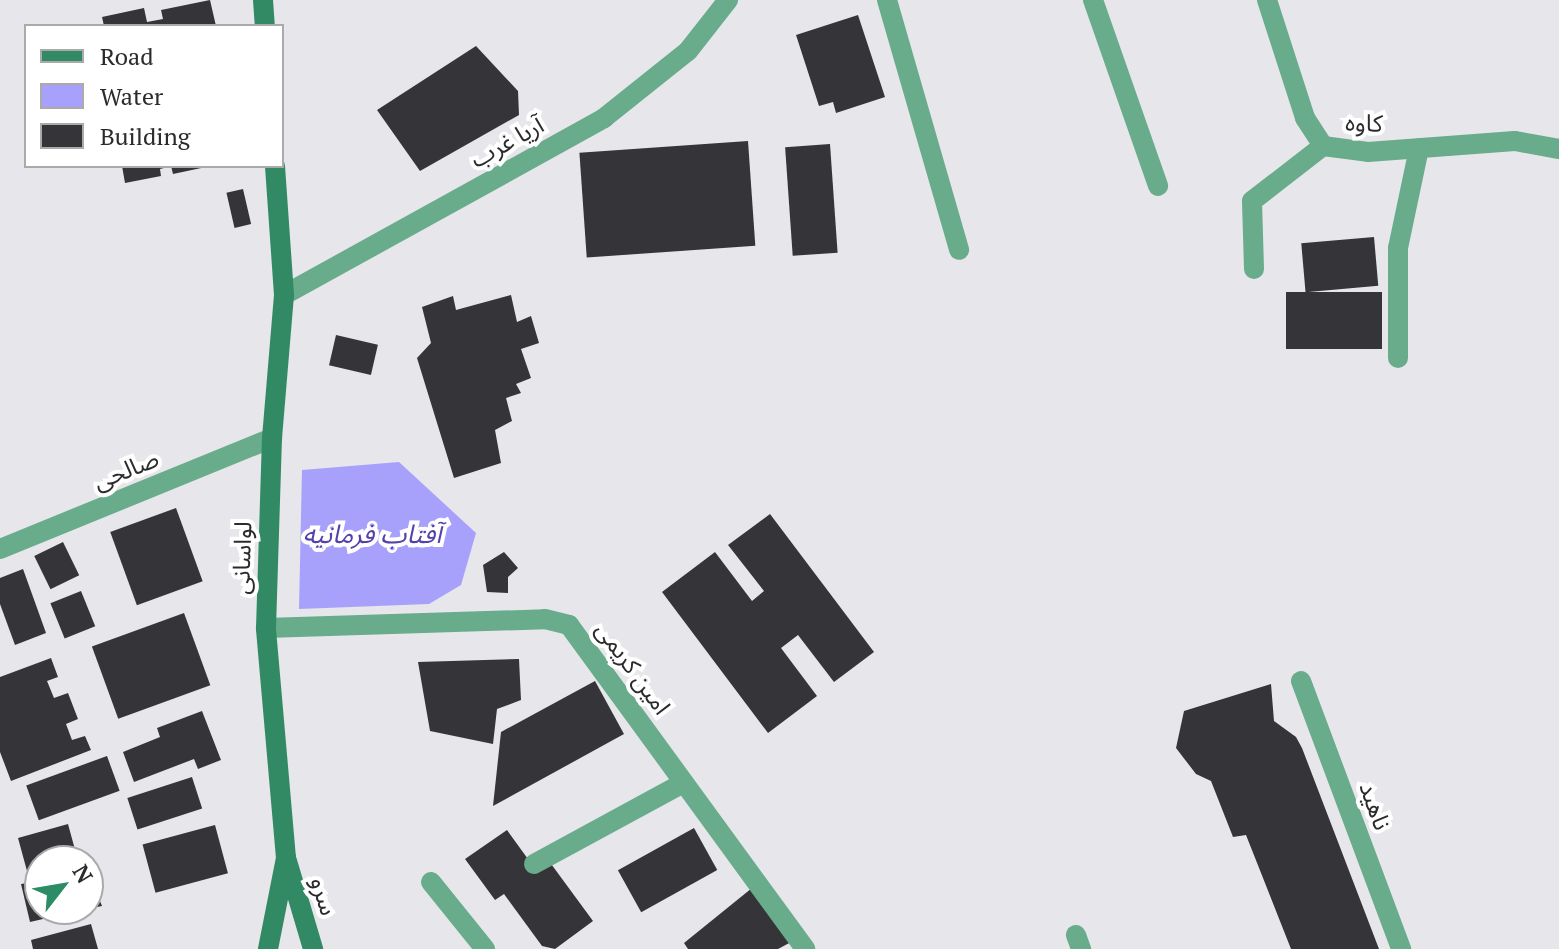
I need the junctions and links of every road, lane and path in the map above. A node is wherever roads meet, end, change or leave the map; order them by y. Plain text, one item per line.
1 (263, 0) edge
2 (728, 0) edge
3 (887, 0) edge
4 (1093, 0) edge
5 (1267, 0) edge
6 (265, 24) edge
7 (1323, 146) junction
8 (1419, 148) junction
9 (1559, 149) edge
10 (275, 168) edge
11 (1158, 186) dead end
12 (959, 250) dead end
13 (1254, 269) dead end
14 (284, 295) junction
15 (1398, 358) dead end
16 (272, 438) junction
17 (0, 549) edge
18 (266, 628) junction
19 (1301, 681) dead end
20 (683, 783) junction
21 (286, 858) junction
22 (534, 864) dead end
23 (431, 882) dead end
24 (268, 949) edge
25 (313, 949) edge
26 (485, 949) edge
27 (805, 949) edge
28 (1401, 949) edge

1 - 6 main road
2 - 14 street, آریا غرب
3 - 12 street
4 - 11 street
5 - 7 street, کاوه
7 - 8 street, کاوه
7 - 13 street
8 - 9 street, کاوه
8 - 15 street
10 - 14 main road, لواسانی
14 - 16 main road, لواسانی
16 - 17 street, صالحی
16 - 18 main road, لواسانی
18 - 20 street, امین کریمی
18 - 21 main road, لواسانی
19 - 28 street, ناهید
20 - 22 street
20 - 27 street, امین کریمی
21 - 24 main road, لواسانی
21 - 25 main road, سرو
23 - 26 street

